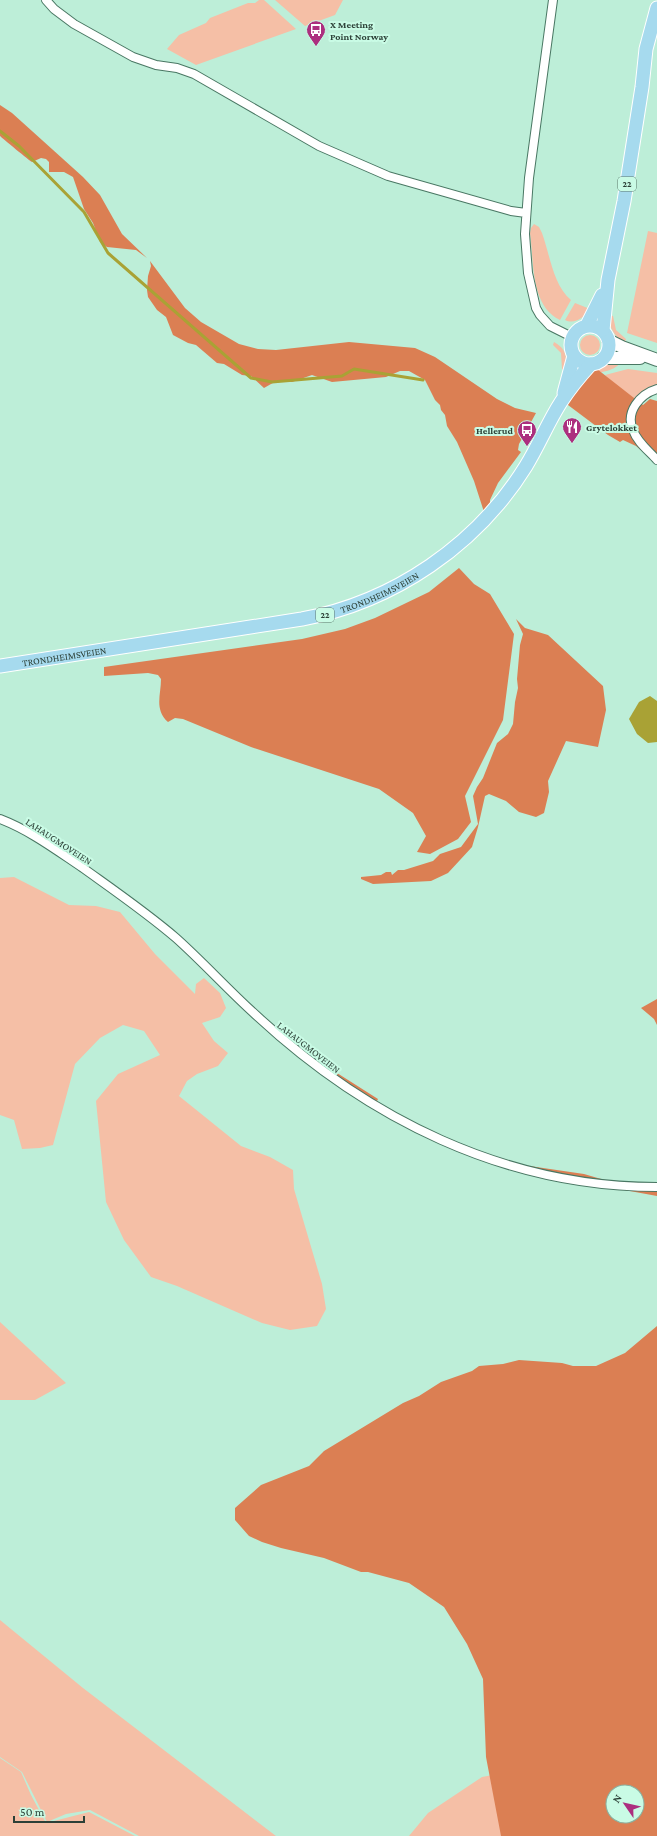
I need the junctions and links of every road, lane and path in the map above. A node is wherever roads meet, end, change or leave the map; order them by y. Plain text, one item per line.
1 (46, 0) edge
2 (553, 0) edge
3 (657, 8) edge
4 (657, 39) edge
5 (642, 87) junction
6 (526, 213) junction
7 (608, 280) junction
8 (587, 325) junction
9 (605, 335) junction
10 (572, 337) junction
11 (574, 356) junction
12 (603, 358) junction
13 (652, 359) edge
14 (591, 364) junction
15 (657, 389) edge
16 (561, 403) junction
17 (657, 460) edge
18 (0, 666) edge
19 (0, 819) edge
20 (657, 1187) edge

1 - 6 street
2 - 6 street
3 - 5 main road, 22
4 - 5 main road, 22
5 - 7 main road, 22
6 - 10 street
7 - 8 main road, 22
7 - 9 main road, 22
8 - 9 main road
8 - 10 main road, 22
9 - 12 main road, 22
9 - 13 main road
10 - 11 main road, 22
11 - 14 main road
11 - 16 main road, TRONDHEIMSVEIEN / 22
12 - 13 main road
12 - 14 main road, 22
14 - 16 main road, TRONDHEIMSVEIEN / 22
15 - 17 street
16 - 18 main road, TRONDHEIMSVEIEN / 22
19 - 20 street, LAHAUGMOVEIEN

